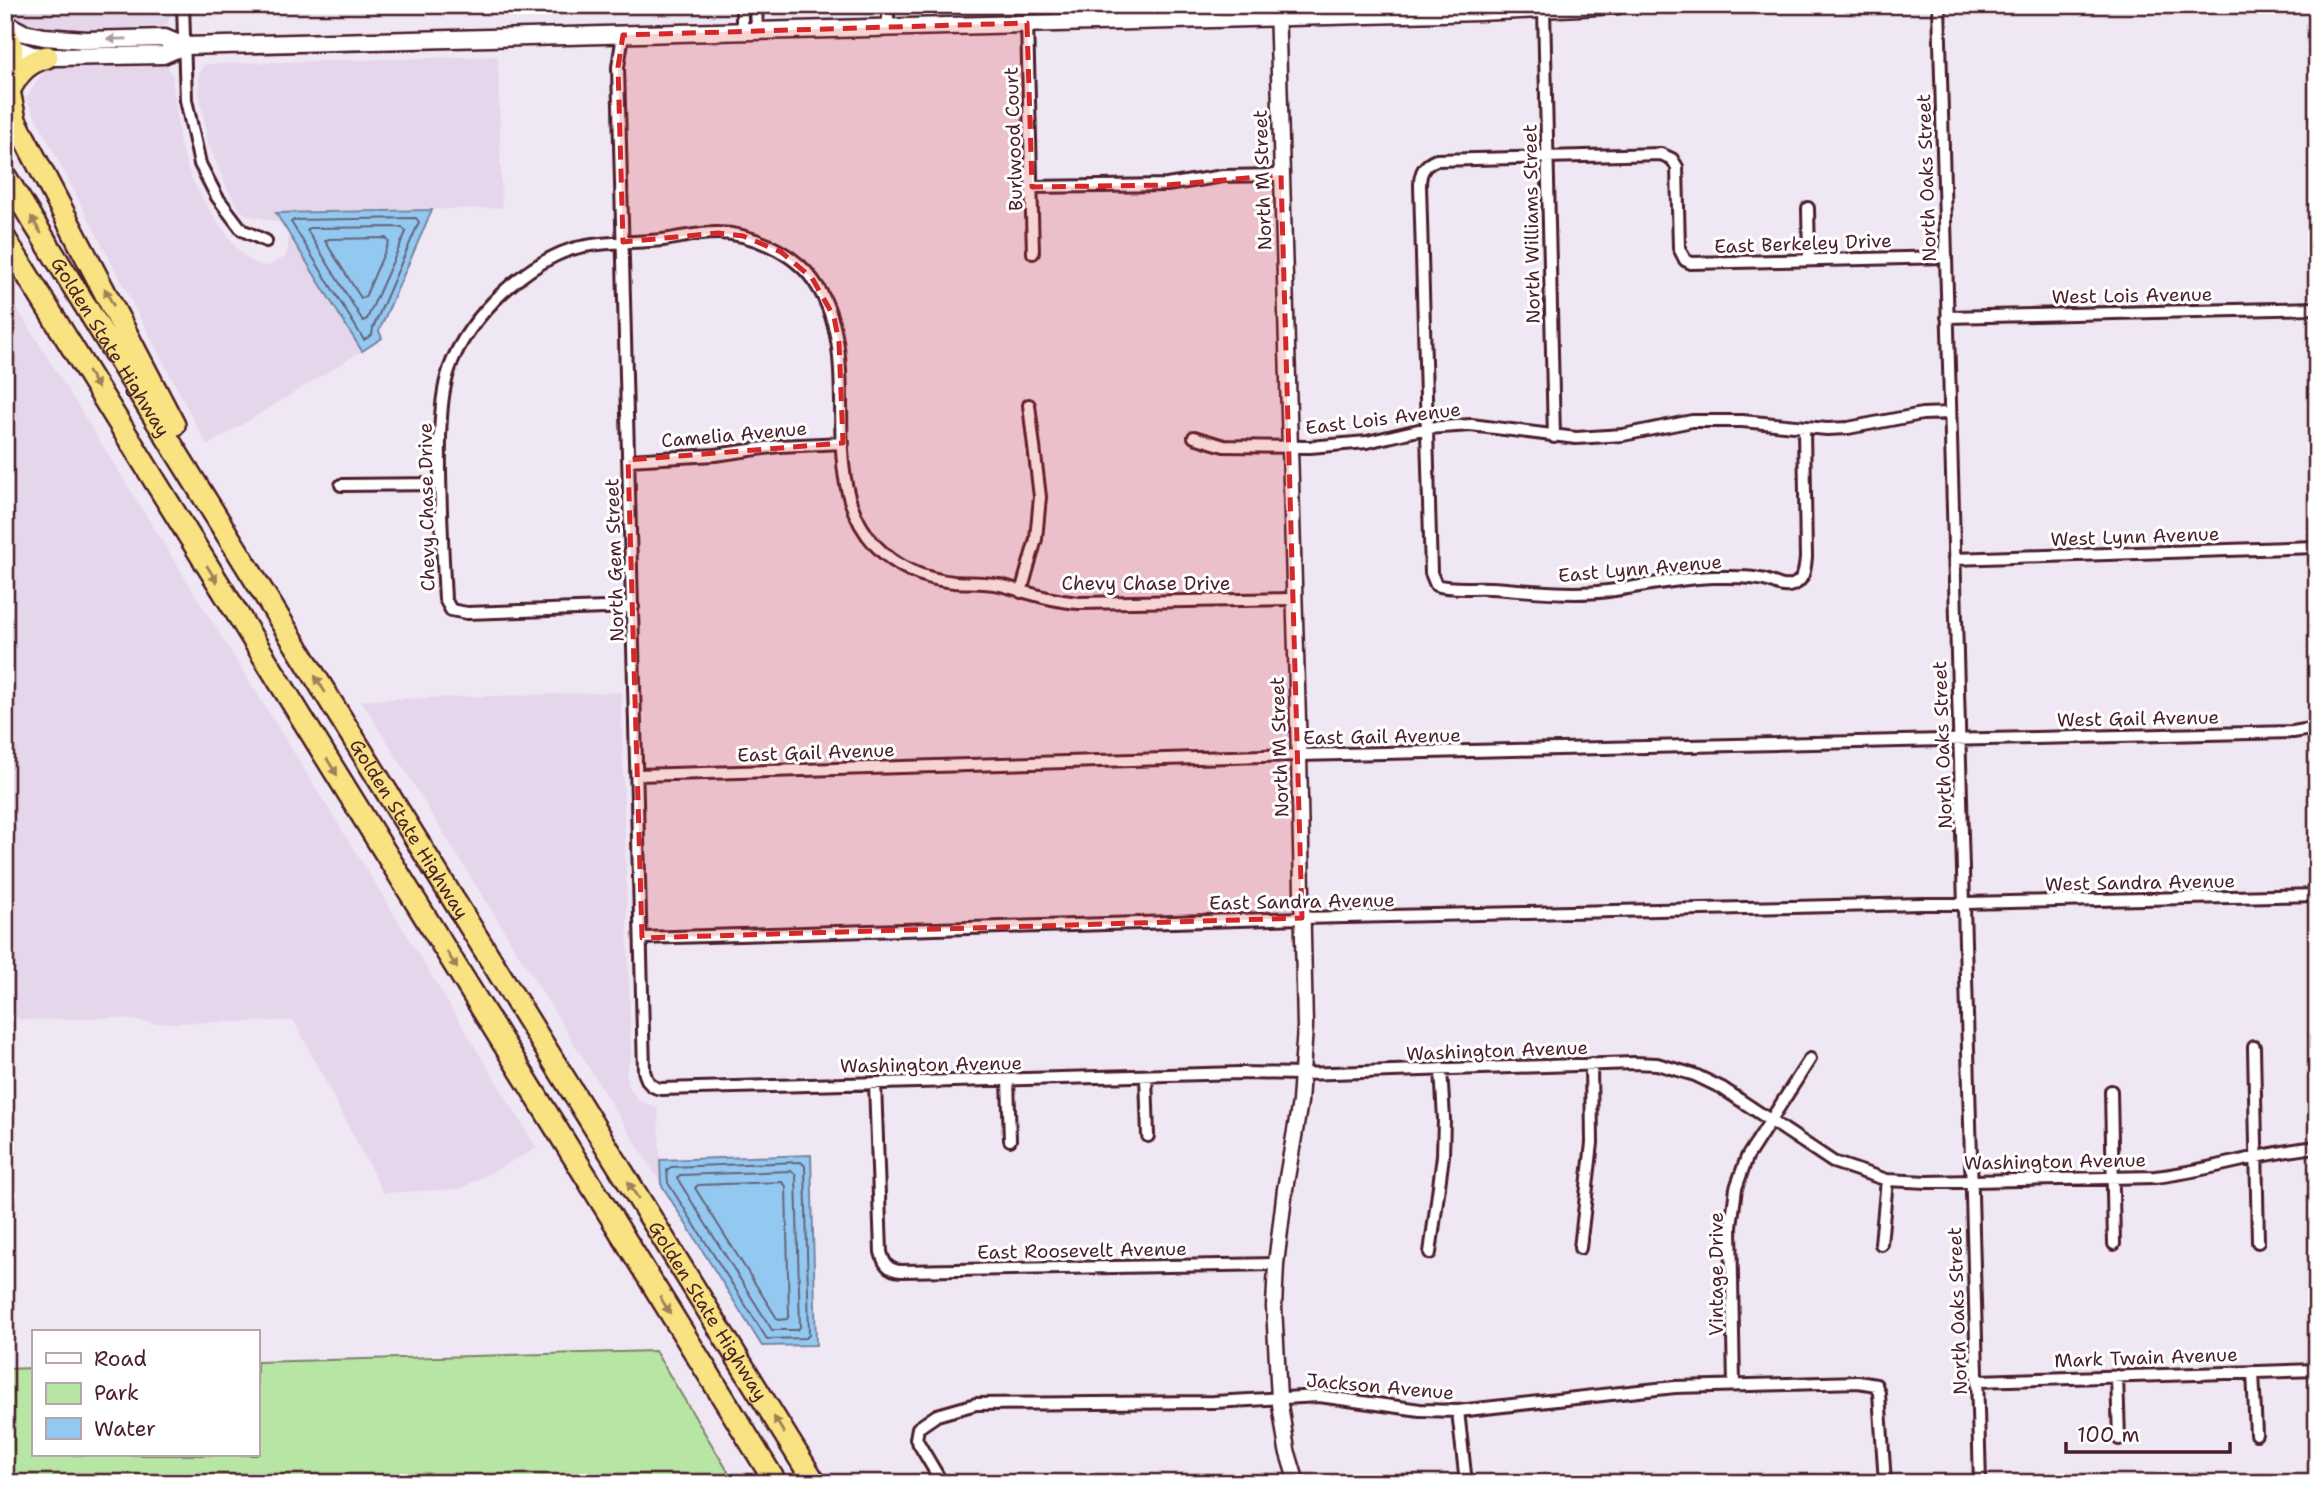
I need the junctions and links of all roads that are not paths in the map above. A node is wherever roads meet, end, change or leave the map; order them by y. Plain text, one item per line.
1 (183, 5) edge
2 (742, 5) edge
3 (756, 5) edge
4 (888, 5) edge
5 (1619, 5) edge
6 (1939, 5) edge
7 (1544, 10) junction
8 (1277, 11) edge
9 (5, 23) edge
10 (1027, 23) junction
11 (888, 27) junction
12 (750, 32) junction
13 (623, 35) junction
14 (7, 41) edge
15 (184, 46) junction
16 (47, 57) junction
17 (9, 91) junction
18 (1546, 158) junction
19 (1281, 174) junction
20 (5, 176) edge
21 (1032, 187) junction
22 (1808, 208) dead end
23 (5, 239) edge
24 (266, 241) dead end
25 (623, 242) junction
26 (1033, 253) dead end
27 (1946, 257) junction
28 (1809, 259) junction
29 (5, 263) edge
30 (2317, 308) edge
31 (1947, 317) junction
32 (74, 349) junction
33 (1029, 405) dead end
34 (1950, 413) junction
35 (1427, 428) junction
36 (1804, 428) junction
37 (1554, 437) junction
38 (1194, 438) dead end
39 (843, 443) junction
40 (1289, 446) junction
41 (628, 460) junction
42 (440, 484) junction
43 (341, 485) dead end
44 (214, 512) junction
45 (2317, 548) edge
46 (1954, 559) junction
47 (1021, 592) junction
48 (1293, 599) junction
49 (633, 607) junction
50 (2317, 728) edge
51 (1960, 739) junction
52 (1299, 755) junction
53 (638, 775) junction
54 (2317, 895) edge
55 (1964, 904) junction
56 (1302, 918) junction
57 (642, 938) junction
58 (2254, 1047) dead end
59 (1810, 1059) dead end
60 (1591, 1064) junction
61 (1441, 1069) junction
62 (1303, 1074) junction
63 (1146, 1076) junction
64 (1008, 1080) junction
65 (648, 1083) joint
66 (875, 1083) junction
67 (2110, 1091) dead end
68 (1770, 1120) junction
69 (1149, 1136) dead end
70 (1010, 1140) dead end
71 (2317, 1147) edge
72 (2258, 1156) junction
73 (2112, 1178) junction
74 (1887, 1180) junction
75 (1971, 1181) junction
76 (2258, 1242) dead end
77 (1881, 1244) dead end
78 (2114, 1244) dead end
79 (1580, 1248) dead end
80 (1430, 1253) dead end
81 (1276, 1264) junction
82 (2317, 1370) edge
83 (2253, 1371) junction
84 (2117, 1376) junction
85 (1977, 1381) junction
86 (1734, 1385) junction
87 (1279, 1398) junction
88 (1458, 1411) junction
89 (2256, 1434) dead end
90 (2119, 1439) dead end
91 (776, 1483) edge
92 (815, 1483) edge
93 (942, 1483) edge
94 (1297, 1483) edge
95 (1466, 1483) edge
96 (1885, 1483) edge
97 (1980, 1483) edge

1 - 15 street
2 - 12 street
3 - 12 street
4 - 11 street
5 - 7 main road
6 - 27 street, North Oaks Street
7 - 8 main road
7 - 18 street, North Williams Street
8 - 10 main road
8 - 19 street, North M Street
15 -> 9 main road
10 - 11 main road
10 - 21 street, Burlwood Court
11 - 12 main road
12 - 13 main road
13 - 15 main road
13 - 25 street, North Gem Street
14 - 16 main road
14 - 17 highway
15 - 16 main road
15 - 24 street
16 - 17 highway
44 -> 17 highway
18 - 28 street, East Berkeley Drive
18 - 35 street, East Berkeley Drive
18 - 37 street, North Williams Street
19 - 21 street
19 - 40 street, North M Street
44 -> 20 highway, Golden State Highway
21 - 26 street, Burlwood Court
22 - 28 street
23 - 32 highway, Golden State Highway
25 - 39 street, Chevy Chase Drive
25 - 41 street, North Gem Street
25 - 42 street, Chevy Chase Drive
27 - 28 street, East Berkeley Drive
27 - 31 street, North Oaks Street
29 - 32 highway
30 - 31 street, West Lois Avenue
31 - 34 street, North Oaks Street
32 -> 91 highway, Golden State Highway
33 - 47 street
34 - 36 street, East Lois Avenue
34 - 46 street, North Oaks Street
35 - 36 street, East Lynn Avenue
35 - 37 street, East Lois Avenue
35 - 40 street, East Lois Avenue
36 - 37 street, East Lois Avenue
38 - 40 street, East Lois Avenue
39 - 41 street, Camelia Avenue
39 - 47 street, Chevy Chase Drive
40 - 48 street, North M Street
41 - 49 street, North Gem Street
42 - 43 street
42 - 49 street, Chevy Chase Drive
92 -> 44 highway, Golden State Highway
45 - 46 street, West Lynn Avenue
46 - 51 street, North Oaks Street
47 - 48 street, Chevy Chase Drive
48 - 52 street, North M Street
49 - 53 street, North Gem Street
50 - 51 street, West Gail Avenue
51 - 52 street, East Gail Avenue
51 - 55 street, North Oaks Street
52 - 53 street, East Gail Avenue
52 - 56 street, North M Street
53 - 57 street, North Gem Street
54 - 55 street, West Sandra Avenue
55 - 56 street, East Sandra Avenue
55 - 75 street, North Oaks Street
56 - 57 street, East Sandra Avenue
56 - 62 street, North M Street
57 - 65 street, North Gem Street
58 - 72 street
59 - 68 street, Vintage Drive
60 - 61 street, Washington Avenue
60 - 68 street, Washington Avenue
60 - 79 street
61 - 62 street, Washington Avenue
61 - 80 street
62 - 63 street, Washington Avenue
62 - 81 street, North M Street
63 - 64 street, Washington Avenue
63 - 69 street
64 - 66 street, Washington Avenue
64 - 70 street
65 - 66 street, Washington Avenue
66 - 81 street, East Roosevelt Avenue
67 - 73 street
68 - 74 street, Washington Avenue
68 - 86 street, Vintage Drive
71 - 72 street, Washington Avenue
72 - 73 street, Washington Avenue
72 - 76 street
73 - 75 street, Washington Avenue
73 - 78 street
74 - 75 street, Washington Avenue
74 - 77 street
75 - 85 street, North Oaks Street
81 - 87 street, North M Street
82 - 83 street, Mark Twain Avenue
83 - 84 street, Mark Twain Avenue
83 - 89 street
84 - 85 street, Mark Twain Avenue
84 - 90 street
85 - 97 street, North Oaks Street
86 - 88 street, Jackson Avenue
86 - 96 street, Jackson Avenue
87 - 88 street, Jackson Avenue
87 - 93 street, Jackson Avenue
87 - 94 street, North M Street
88 - 95 street

